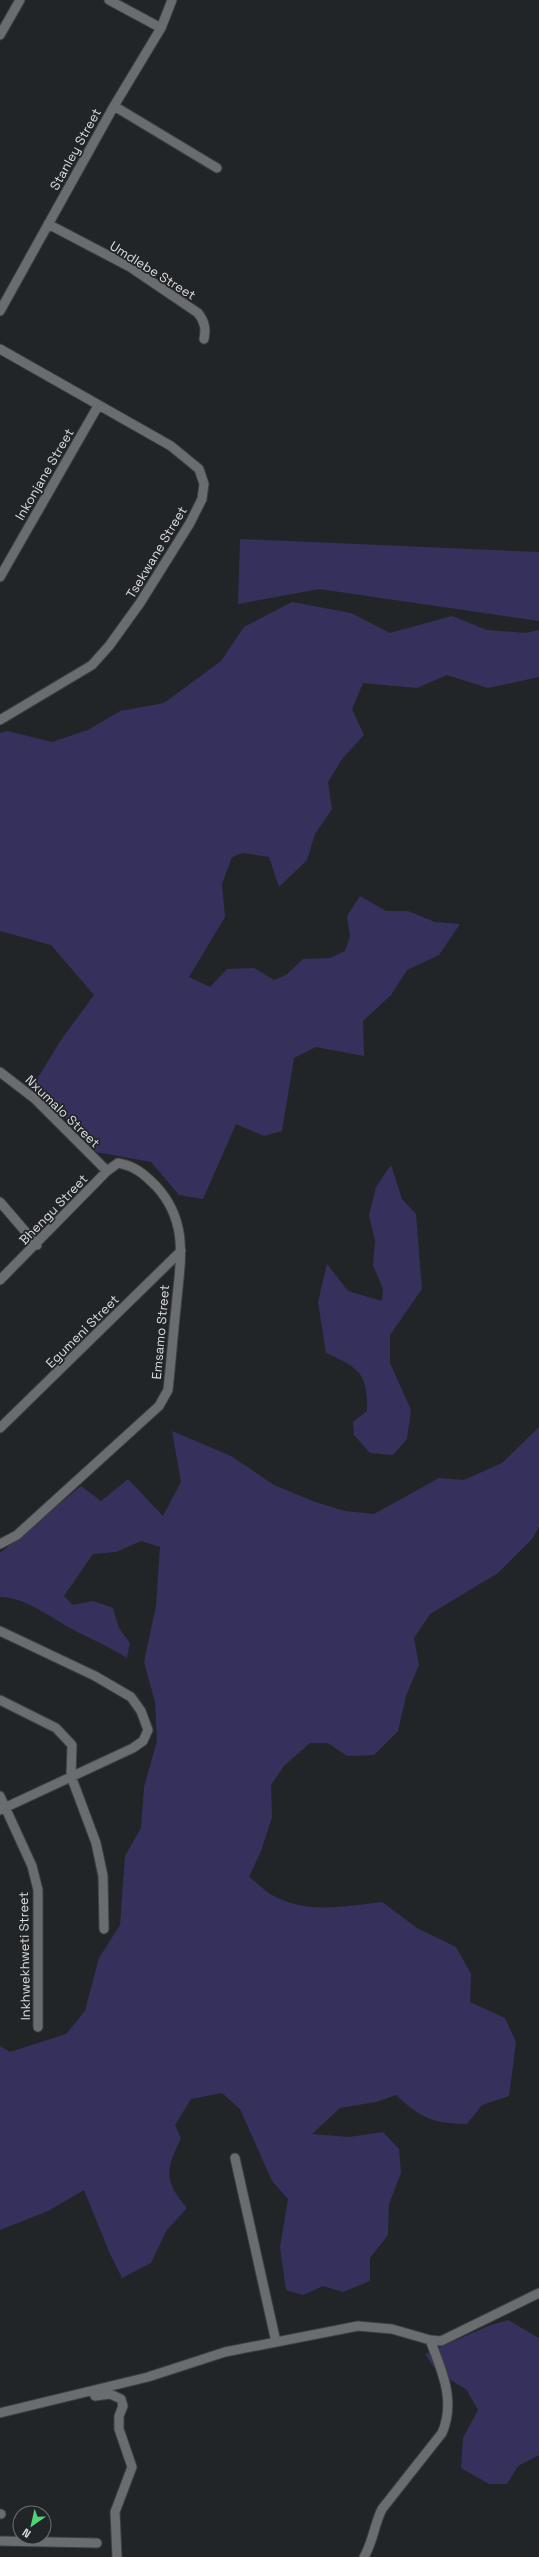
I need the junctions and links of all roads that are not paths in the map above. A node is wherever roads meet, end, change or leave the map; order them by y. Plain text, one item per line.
1 (20, 0) edge
2 (109, 0) edge
3 (172, 0) edge
4 (161, 28) junction
5 (0, 35) edge
6 (114, 106) junction
7 (217, 168) dead end
8 (48, 224) junction
9 (0, 311) edge
10 (204, 339) dead end
11 (0, 349) edge
12 (98, 406) junction
13 (0, 577) edge
14 (0, 720) edge
15 (0, 1072) edge
16 (107, 1171) junction
17 (0, 1202) edge
18 (37, 1245) junction
19 (181, 1251) junction
20 (0, 1280) edge
21 (0, 1428) edge
22 (0, 1544) edge
23 (0, 1631) edge
24 (0, 1700) edge
25 (71, 1776) junction
26 (0, 1796) edge
27 (3, 1808) edge
28 (104, 1929) dead end
29 (38, 2027) dead end
30 (235, 2158) dead end
31 (539, 2293) edge
32 (430, 2340) junction
33 (276, 2342) junction
34 (72, 2397) junction
35 (0, 2413) edge
36 (0, 2541) edge
37 (97, 2543) dead end
38 (117, 2557) edge
39 (364, 2557) edge

1 - 5 street
2 - 4 street
3 - 4 street, Stanley Street
4 - 6 street, Stanley Street
6 - 7 street
6 - 8 street, Stanley Street
8 - 9 street, Stanley Street
8 - 10 street, Umdlebe Street
11 - 12 street, Tsekwane Street
12 - 13 street, Inkonjane Street
12 - 14 street, Tsekwane Street
15 - 16 street, Nxumalo Street
16 - 18 street, Bhengu Street
16 - 19 street, Emsamo Street
17 - 18 street
18 - 20 street, Bhengu Street
19 - 21 street, Egumeni Street
19 - 22 street, Emsamo Street
23 - 25 street
24 - 25 street
25 - 27 street
25 - 28 street
26 - 27 street, Inkhwekhweti Street
27 - 29 street, Inkhwekhweti Street
30 - 33 street
31 - 32 street
32 - 33 street
32 - 39 street
33 - 34 street
34 - 35 street
34 - 38 street
36 - 37 street

